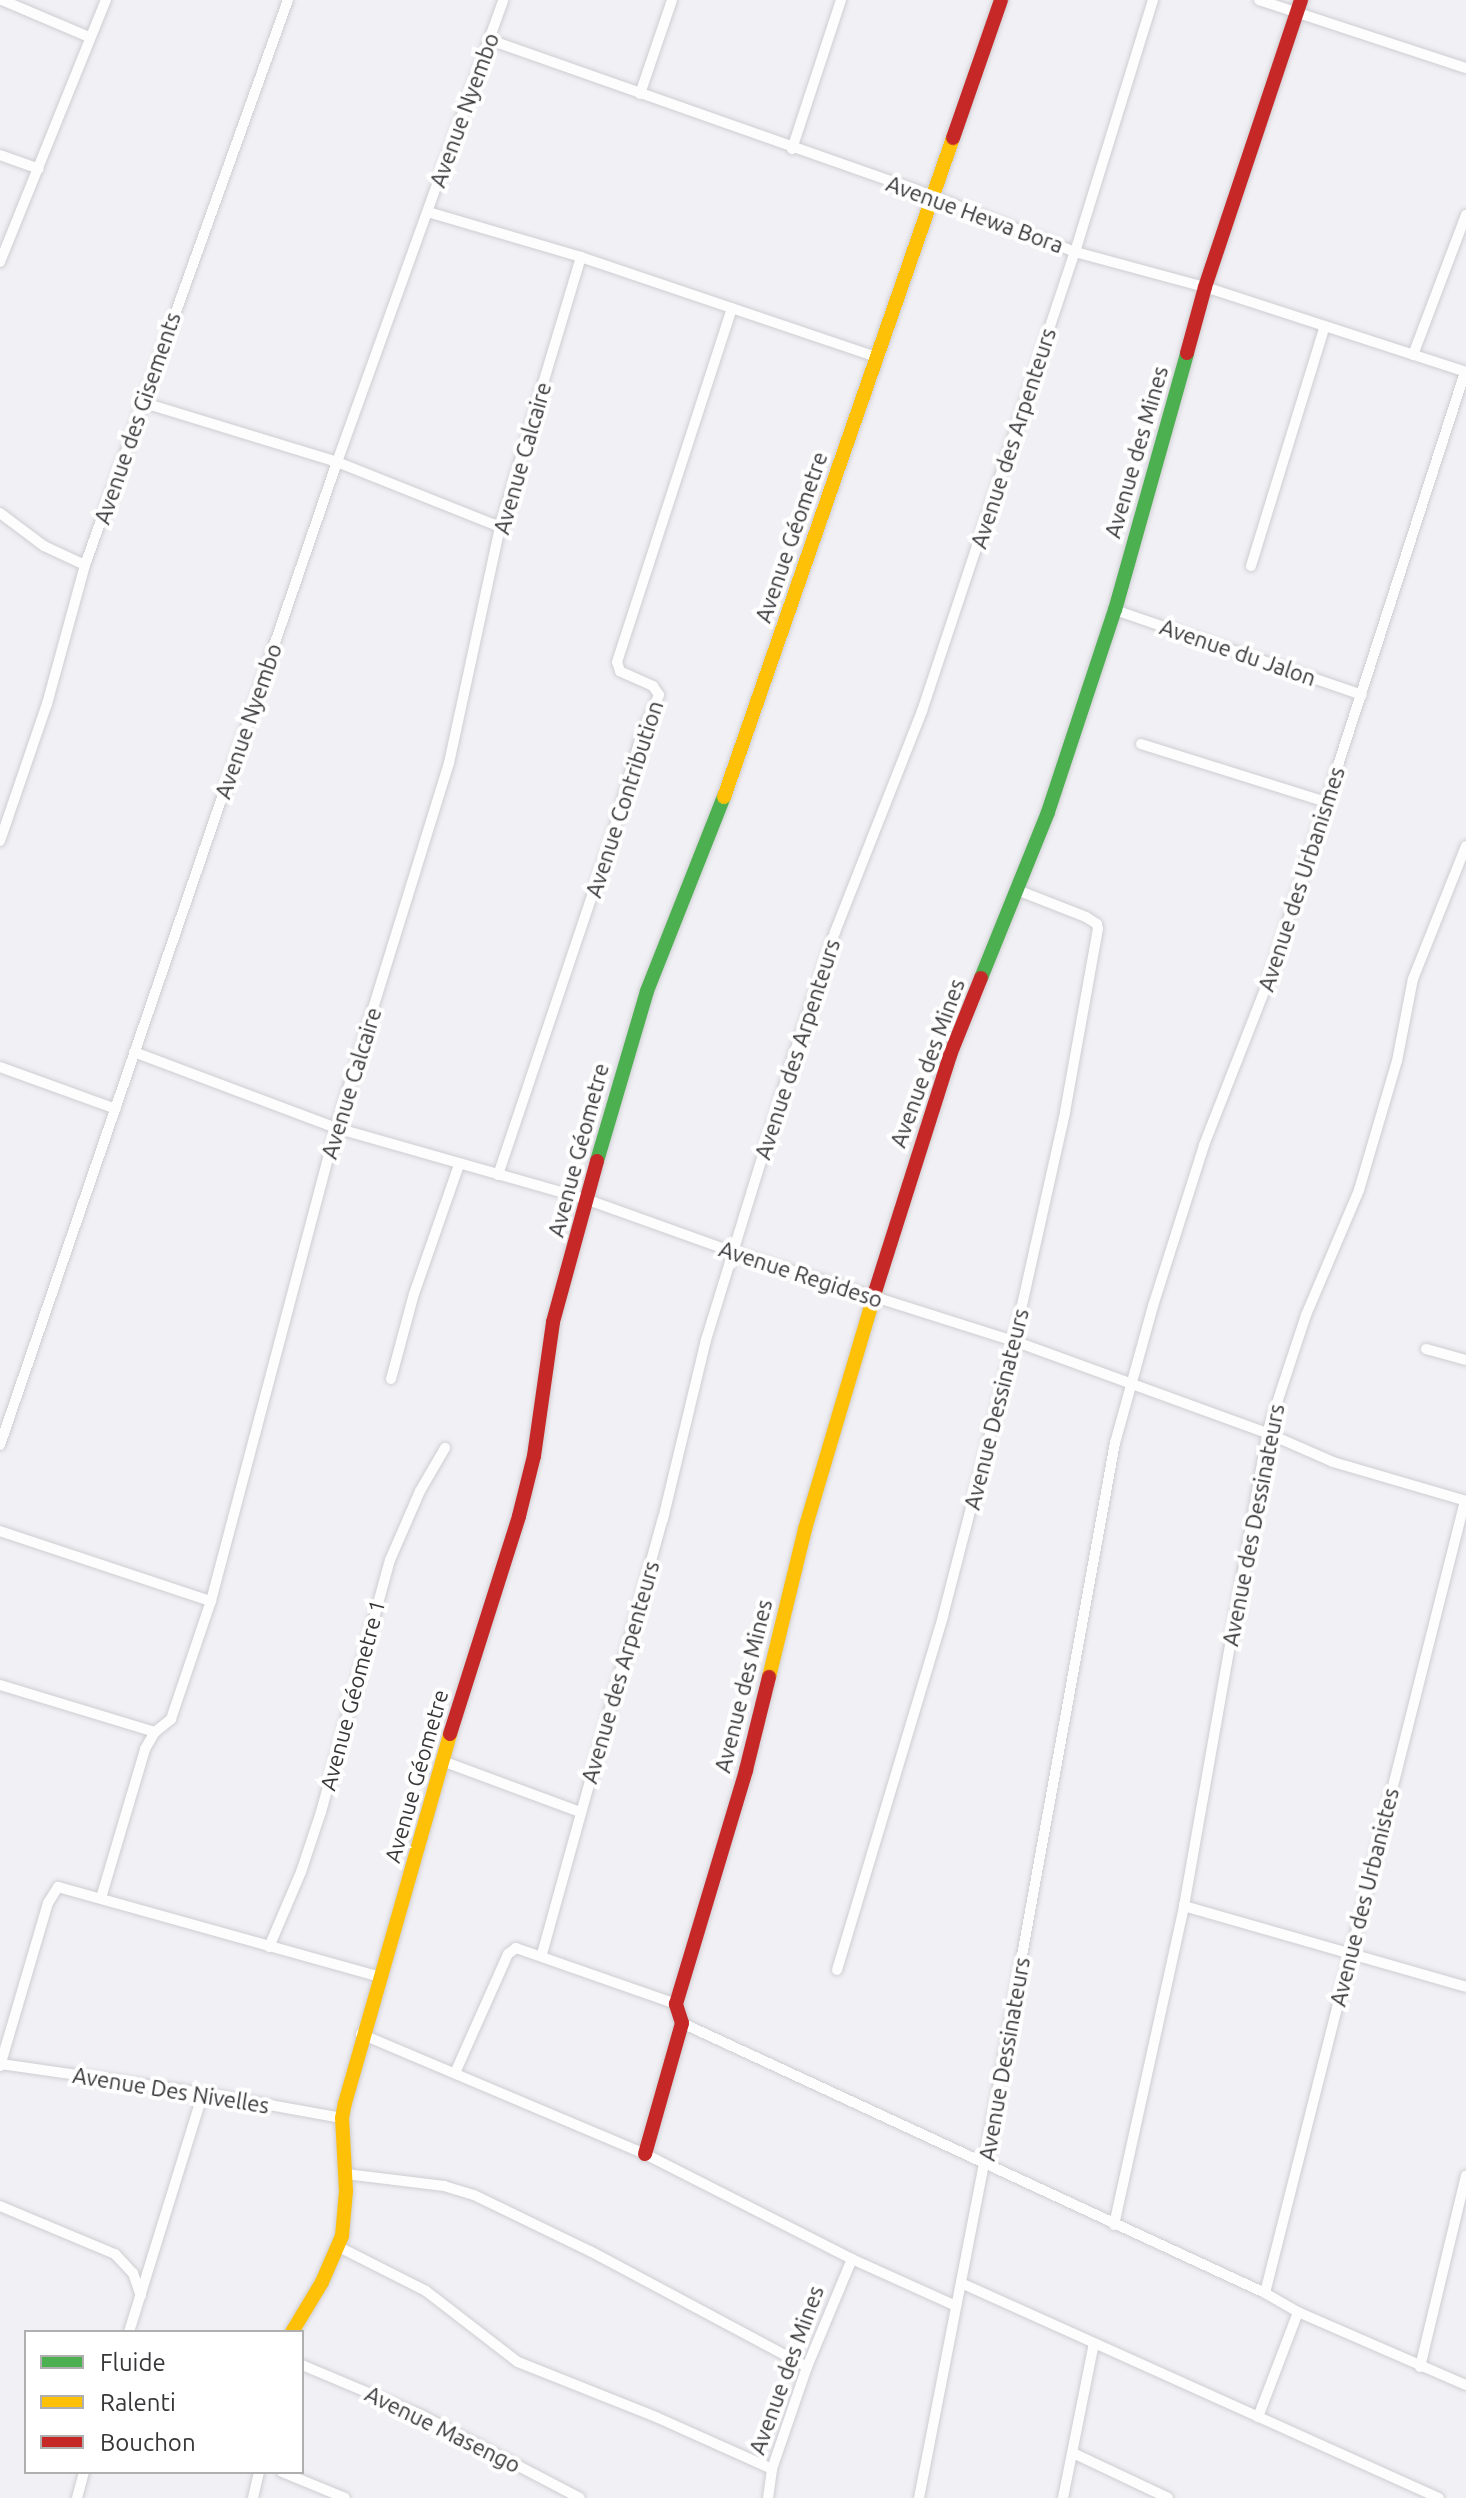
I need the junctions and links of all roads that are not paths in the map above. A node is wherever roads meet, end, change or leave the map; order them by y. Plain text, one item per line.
1 (2, 0) edge
2 (106, 0) edge
3 (288, 0) edge
4 (503, 0) edge
5 (672, 0) edge
6 (841, 0) edge
7 (1001, 0) edge
8 (1153, 0) edge
9 (1259, 0) edge
10 (1299, 7) edge
11 (89, 37) junction
12 (490, 40) junction
13 (1466, 68) edge
14 (640, 94) junction
15 (792, 149) junction
16 (0, 155) edge
17 (39, 169) junction
18 (935, 197) junction
19 (428, 212) junction
20 (1466, 215) edge
21 (1075, 252) junction
22 (581, 257) junction
23 (0, 262) edge
24 (1205, 287) junction
25 (732, 308) junction
26 (1325, 326) junction
27 (1413, 355) junction
28 (877, 357) junction
29 (1466, 372) edge
30 (141, 402) junction
31 (337, 462) junction
32 (0, 513) edge
33 (500, 527) junction
34 (85, 565) junction
35 (1251, 566) dead end
36 (1115, 610) junction
37 (1362, 695) junction
38 (1141, 744) dead end
39 (1326, 802) junction
40 (4, 815) edge
41 (0, 841) edge
42 (1466, 846) edge
43 (1017, 890) junction
44 (134, 1052) junction
45 (0, 1067) edge
46 (116, 1109) junction
47 (336, 1128) junction
48 (459, 1165) junction
49 (498, 1175) junction
50 (588, 1200) junction
51 (733, 1252) junction
52 (873, 1298) junction
53 (1014, 1341) junction
54 (1426, 1349) dead end
55 (1466, 1360) edge
56 (391, 1379) dead end
57 (1131, 1384) junction
58 (1267, 1433) junction
59 (0, 1445) edge
60 (445, 1448) dead end
61 (1465, 1501) edge
62 (0, 1531) edge
63 (211, 1601) junction
64 (0, 1685) edge
65 (155, 1732) junction
66 (445, 1762) junction
67 (580, 1812) junction
68 (101, 1898) junction
69 (1184, 1906) junction
70 (269, 1947) junction
71 (1350, 1951) junction
72 (542, 1954) junction
73 (837, 1970) dead end
74 (381, 1977) junction
75 (1466, 1987) edge
76 (676, 2004) junction
77 (682, 2023) junction
78 (361, 2034) junction
79 (0, 2065) edge
80 (455, 2073) junction
81 (203, 2093) junction
82 (342, 2118) junction
83 (645, 2154) junction
84 (984, 2165) junction
85 (346, 2174) junction
86 (1466, 2175) edge
87 (0, 2206) edge
88 (1114, 2225) junction
89 (339, 2247) junction
90 (852, 2259) junction
91 (961, 2283) junction
92 (1265, 2293) junction
93 (141, 2296) junction
94 (956, 2306) junction
95 (1298, 2312) junction
96 (130, 2330) edge
97 (293, 2330) edge
98 (1094, 2343) junction
99 (304, 2366) edge
100 (807, 2367) junction
101 (1420, 2367) junction
102 (1466, 2385) edge
103 (1258, 2417) junction
104 (1073, 2453) junction
105 (772, 2469) junction
106 (83, 2474) edge
107 (259, 2474) edge
108 (287, 2474) edge
109 (77, 2498) edge
110 (253, 2498) edge
111 (345, 2498) edge
112 (580, 2498) edge
113 (768, 2498) edge
114 (919, 2498) edge
115 (1063, 2498) edge
116 (1168, 2498) edge
117 (1439, 2498) edge

1 - 11 street
2 - 11 street
3 - 30 street, Avenue des Gisements
4 - 12 street, Avenue Nyembo
5 - 14 street
6 - 15 street
7 - 18 street, Avenue Géometre
8 - 21 street, Avenue des Arpenteurs
9 - 10 street
10 - 13 street
10 - 24 street, Avenue des Mines
11 - 17 street
12 - 14 street, Avenue Hewa Bora
12 - 19 street, Avenue Nyembo
14 - 15 street, Avenue Hewa Bora
15 - 18 street, Avenue Hewa Bora
16 - 17 street
17 - 23 street
18 - 21 street, Avenue Hewa Bora
18 - 28 street, Avenue Géometre
19 - 22 street
19 - 31 street, Avenue Nyembo
20 - 27 street
21 - 24 street, Avenue Hewa Bora
21 - 51 street, Avenue des Arpenteurs
22 - 25 street
22 - 33 street, Avenue Calcaire
24 - 26 street, Avenue Hewa Bora
24 - 36 street, Avenue des Mines
25 - 28 street
25 - 49 street, Avenue Contribution
26 - 27 street, Avenue Hewa Bora
26 - 35 street
27 - 29 street, Avenue Hewa Bora
28 - 50 street, Avenue Géometre
29 - 37 street, Avenue des Urbanismes
30 - 31 street
30 - 34 street, Avenue des Gisements
31 - 33 street
31 - 44 street, Avenue Nyembo
32 - 34 street
33 - 47 street, Avenue Calcaire
34 - 40 street, Avenue des Gisements
36 - 37 street, Avenue du Jalon
36 - 43 street, Avenue des Mines
37 - 39 street, Avenue des Urbanismes
38 - 39 street
39 - 57 street, Avenue des Urbanismes
40 - 41 street, Avenue des Gisements
42 - 58 street, Avenue des Dessinateurs
43 - 52 street, Avenue des Mines
43 - 53 street, Avenue Dessinateurs
44 - 46 street, Avenue Nyembo
44 - 47 street, Avenue Regideso
45 - 46 street
46 - 59 street, Avenue Nyembo
47 - 48 street, Avenue Regideso
47 - 63 street, Avenue Calcaire
48 - 49 street, Avenue Regideso
48 - 56 street
49 - 50 street, Avenue Regideso
50 - 51 street, Avenue Regideso
50 - 66 street, Avenue Géometre
51 - 52 street, Avenue Regideso
51 - 67 street, Avenue des Arpenteurs
52 - 53 street, Avenue Regideso
52 - 76 street, Avenue des Mines
53 - 57 street, Avenue Regideso
53 - 73 street, Avenue Dessinateurs
54 - 55 street
57 - 58 street, Avenue Regideso
57 - 84 street, Avenue Dessinateurs
58 - 61 street, Avenue Regideso
58 - 69 street, Avenue des Dessinateurs
60 - 70 street, Avenue Géometre 1
61 - 71 street, Avenue des Urbanistes
62 - 63 street
63 - 65 street, Avenue Calcaire
64 - 65 street
65 - 68 street, Avenue Calcaire
66 - 67 street
66 - 74 street, Avenue Géometre
67 - 72 street, Avenue des Arpenteurs
68 - 70 street
68 - 79 street
69 - 71 street
69 - 88 street, Avenue des Dessinateurs
70 - 74 street
71 - 75 street
71 - 92 street, Avenue des Urbanistes
72 - 76 street
72 - 80 street
74 - 78 street, Avenue Géometre
76 - 77 street
77 - 83 street
77 - 84 street
78 - 80 street
78 - 82 street, Avenue Géometre
79 - 81 street, Avenue Des Nivelles
80 - 83 street
81 - 82 street, Avenue Des Nivelles
81 - 93 street
82 - 85 street, Avenue Géometre
83 - 90 street
84 - 88 street
84 - 91 street, Avenue Dessinateurs
85 - 89 street, Avenue Géometre
85 - 100 street
86 - 101 street
87 - 93 street
88 - 92 street
89 - 97 street, Avenue Géometre
89 - 105 street
90 - 94 street
90 - 100 street, Avenue des Mines
91 - 94 street, Avenue Dessinateurs
91 - 98 street
92 - 95 street
93 - 96 street
94 - 114 street, Avenue Dessinateurs
95 - 101 street
95 - 103 street
98 - 103 street
98 - 104 street
99 - 112 street, Avenue Masengo
100 - 105 street, Avenue des Mines
101 - 102 street
103 - 117 street
104 - 115 street
104 - 116 street
105 - 113 street, Avenue des Mines
106 - 109 street
107 - 110 street
108 - 111 street

